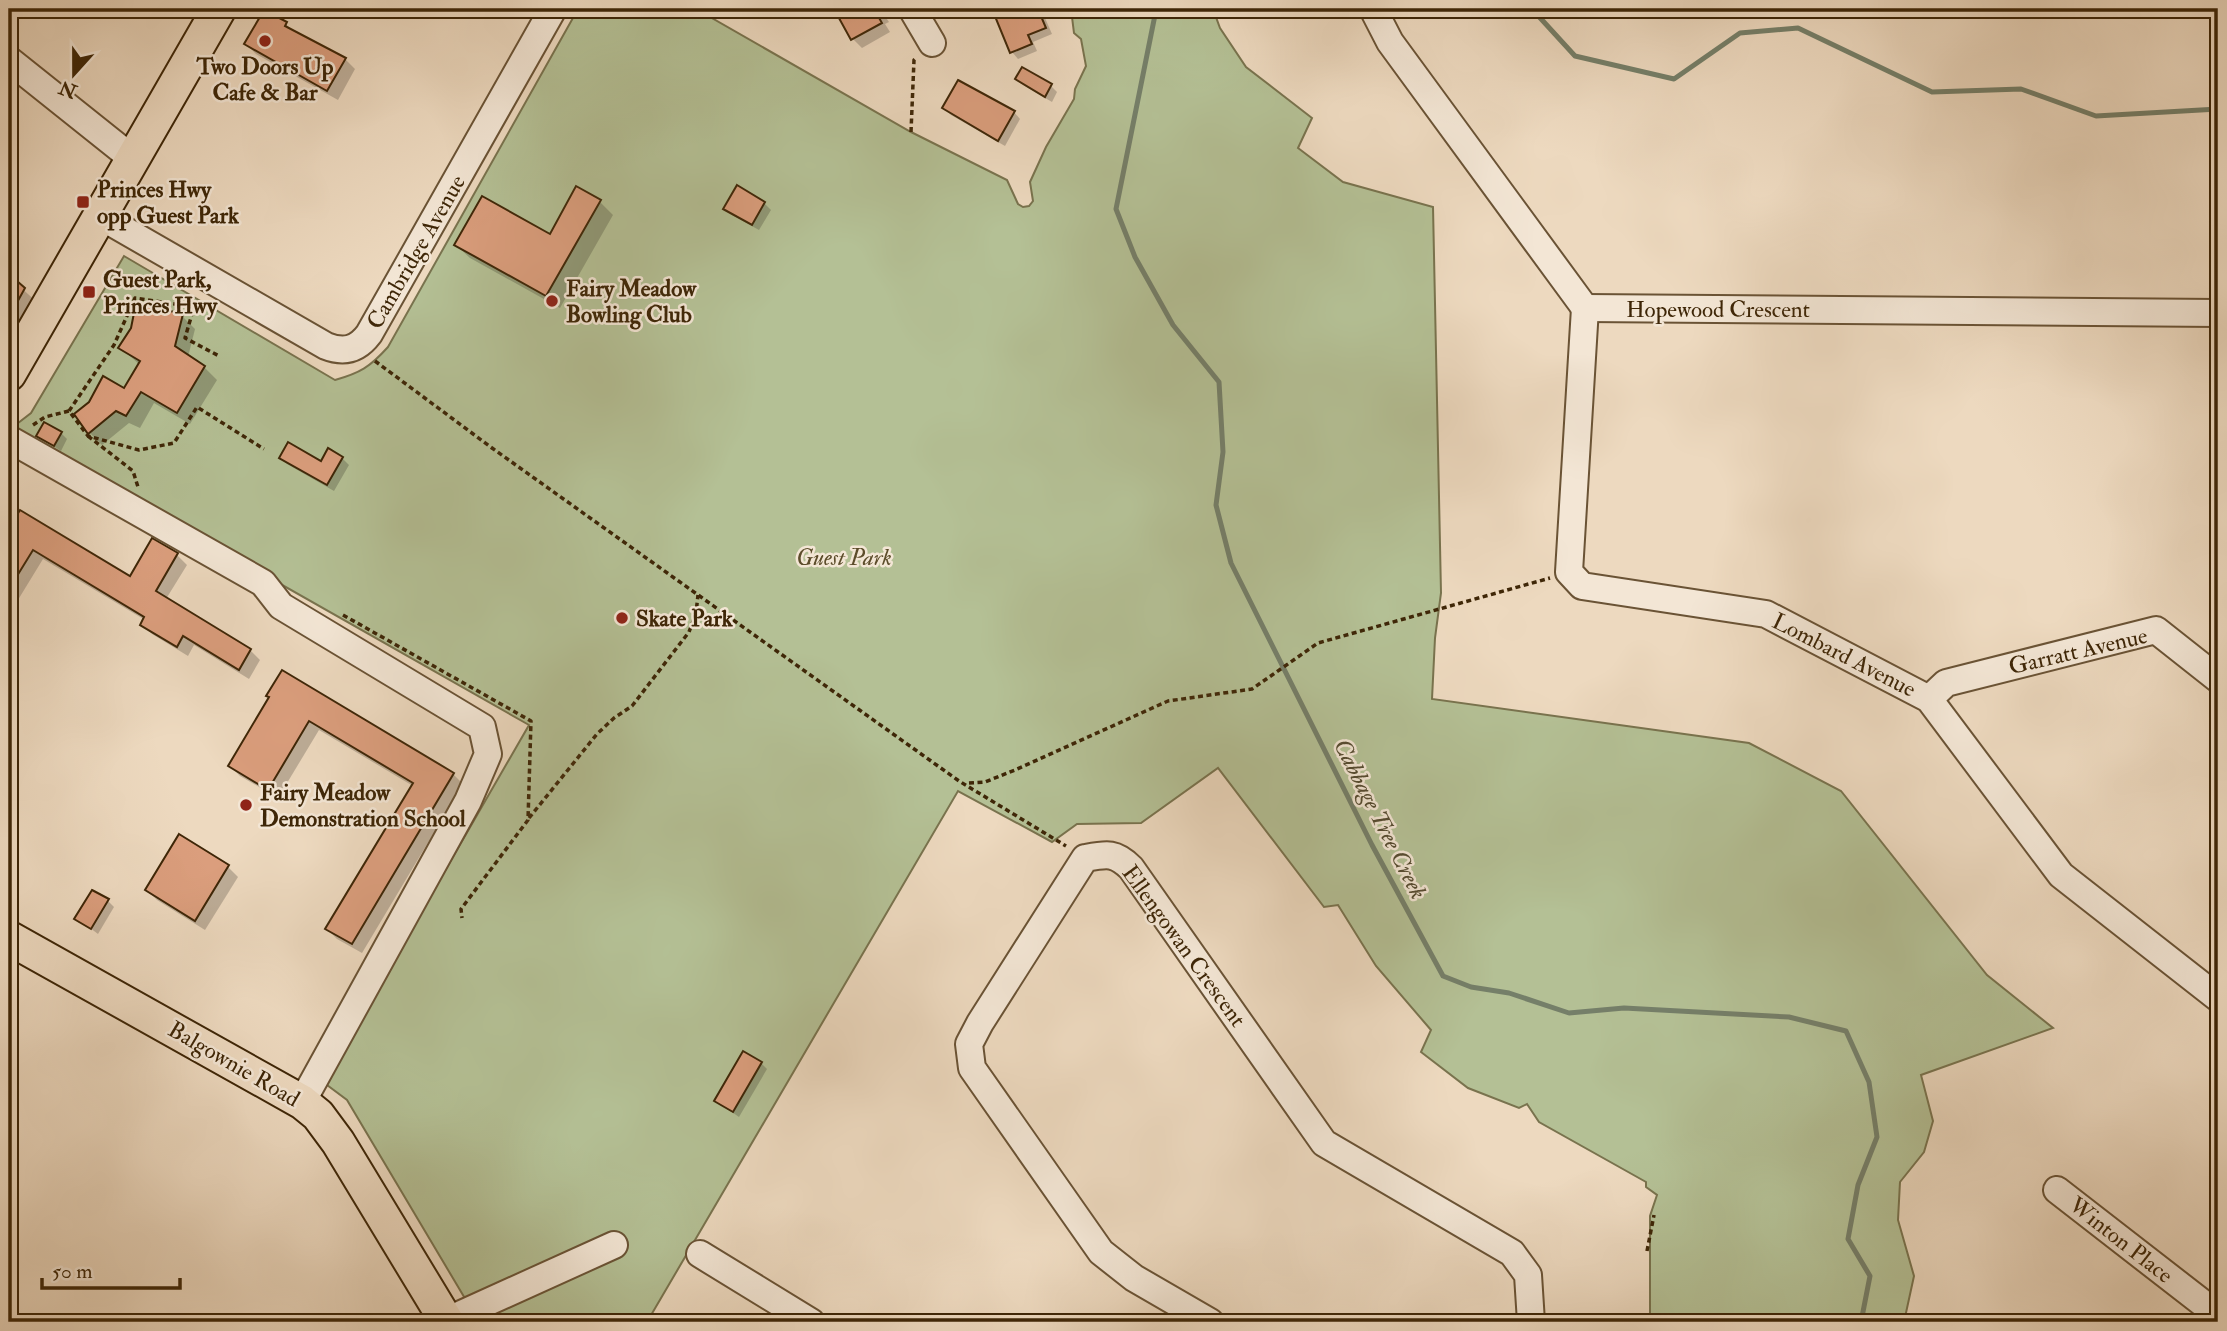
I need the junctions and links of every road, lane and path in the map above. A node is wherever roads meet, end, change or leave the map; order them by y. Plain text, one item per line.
1 (219, 9) edge
2 (554, 9) edge
3 (912, 9) edge
4 (1373, 9) edge
5 (932, 43) joint
6 (9, 60) edge
7 (911, 132) dead end
8 (133, 159) junction
9 (100, 216) junction
10 (1585, 308) junction
11 (2218, 313) edge
12 (380, 355) dead end
13 (219, 356) dead end
14 (9, 374) edge
15 (69, 411) junction
16 (17, 431) edge
17 (264, 449) dead end
18 (1569, 572) junction
19 (698, 595) junction
20 (341, 614) dead end
21 (2218, 679) edge
22 (1929, 699) junction
23 (967, 783) junction
24 (528, 820) junction
25 (1085, 858) junction
26 (462, 918) dead end
27 (9, 937) edge
28 (2218, 998) edge
29 (302, 1102) junction
30 (2057, 1189) dead end
31 (1654, 1215) dead end
32 (614, 1245) dead end
33 (1647, 1251) dead end
34 (700, 1254) dead end
35 (2218, 1315) edge
36 (446, 1321) edge
37 (811, 1322) edge
38 (1210, 1322) edge
39 (1531, 1322) edge

1 - 8 main road
2 - 9 street, Cambridge Avenue
3 - 5 street
4 - 10 street
5 - 7 path
6 - 8 street
8 - 9 main road
9 - 14 main road
10 - 11 street, Hopewood Crescent
10 - 18 street
12 - 19 path
13 - 15 path
15 - 16 path
15 - 17 path
16 - 29 street
18 - 22 street, Lombard Avenue
18 - 23 path
19 - 23 path
19 - 24 path
20 - 24 path
21 - 22 street, Garratt Avenue
22 - 28 street, Lombard Avenue
23 - 25 path
24 - 26 path
25 - 38 street
25 - 39 street, Ellengowan Crescent
27 - 29 main road, Balgownie Road
29 - 36 main road, Balgownie Road
30 - 35 street, Winton Place
31 - 33 path
32 - 36 street
34 - 37 street

